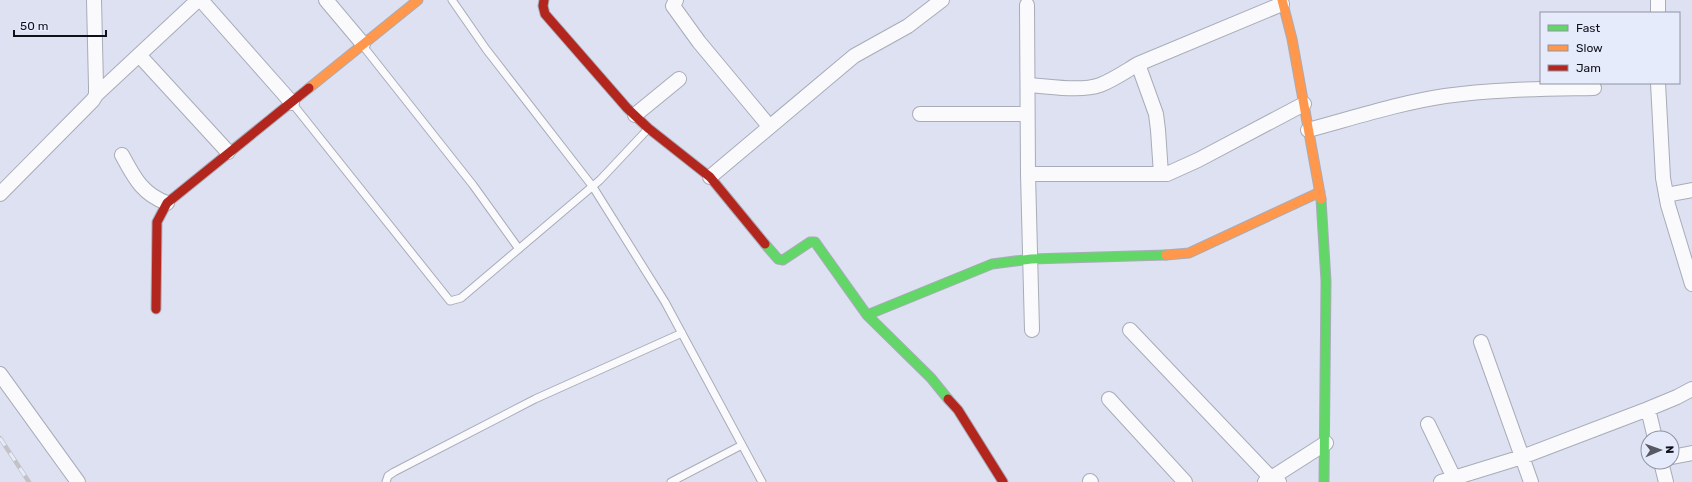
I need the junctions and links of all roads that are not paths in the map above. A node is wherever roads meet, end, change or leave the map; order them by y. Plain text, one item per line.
1 (94, 0) edge
2 (200, 0) edge
3 (326, 0) edge
4 (418, 0) edge
5 (452, 0) edge
6 (544, 0) edge
7 (676, 0) edge
8 (942, 0) edge
9 (1658, 0) edge
10 (1282, 2) edge
11 (1027, 5) dead end
12 (1658, 12) edge
13 (362, 44) junction
14 (139, 55) junction
15 (1138, 64) junction
16 (679, 79) dead end
17 (1658, 84) edge
18 (1028, 85) junction
19 (1594, 88) dead end
20 (96, 95) junction
21 (292, 103) junction
22 (1304, 104) junction
23 (920, 114) dead end
24 (1027, 114) junction
25 (635, 115) junction
26 (769, 126) junction
27 (648, 128) junction
28 (1308, 130) junction
29 (228, 152) junction
30 (122, 155) dead end
31 (1028, 174) junction
32 (1160, 174) junction
33 (710, 177) junction
34 (593, 187) junction
35 (1692, 190) edge
36 (1320, 192) junction
37 (0, 194) edge
38 (1666, 195) junction
39 (167, 202) junction
40 (519, 249) junction
41 (1031, 258) junction
42 (1692, 284) edge
43 (156, 309) dead end
44 (866, 315) junction
45 (1032, 330) dead end
46 (1130, 330) dead end
47 (682, 333) junction
48 (1481, 342) dead end
49 (0, 374) edge
50 (1692, 389) edge
51 (1109, 399) dead end
52 (1648, 409) junction
53 (1428, 424) dead end
54 (1653, 430) edge
55 (1326, 443) junction
56 (742, 445) junction
57 (1692, 453) edge
58 (1680, 455) edge
59 (1522, 457) junction
60 (1663, 470) edge
61 (1447, 480) edge
62 (1272, 481) edge
63 (78, 482) edge
64 (386, 482) edge
65 (671, 482) edge
66 (762, 482) edge
67 (1003, 482) edge
68 (1185, 482) edge
69 (1324, 482) edge
70 (1531, 482) edge
71 (1666, 482) edge

1 - 20 street
2 - 14 street
2 - 21 street
3 - 13 street
4 - 13 street
5 - 34 lane
6 - 25 street
7 - 26 street
8 - 26 street
9 - 12 street
10 - 15 street
10 - 22 street
11 - 18 street
13 - 21 street
13 - 40 lane
14 - 20 street
14 - 29 street
15 - 18 street
15 - 32 street
16 - 25 street
17 - 38 street
18 - 24 street
19 - 28 street
20 - 37 street
21 - 29 street
21 - 40 lane
22 - 28 street
22 - 32 street
23 - 24 street
24 - 31 street
25 - 27 street
26 - 33 street
27 - 33 street
27 - 34 lane
28 - 36 street
29 - 39 street
30 - 39 street
31 - 32 street
31 - 41 street
33 - 44 street
34 - 40 lane
34 - 47 lane
35 - 38 street
36 - 41 street
36 - 55 street
38 - 42 street
39 - 43 street
41 - 44 street
41 - 45 street
44 - 67 street
46 - 62 street
47 - 56 lane
47 - 64 lane
48 - 59 street
49 - 63 street
50 - 52 street
51 - 68 street
52 - 54 street
52 - 59 street
53 - 61 street
55 - 62 street
55 - 69 street
56 - 65 lane
56 - 66 lane
57 - 58 street
59 - 61 street
59 - 70 street
60 - 71 street

